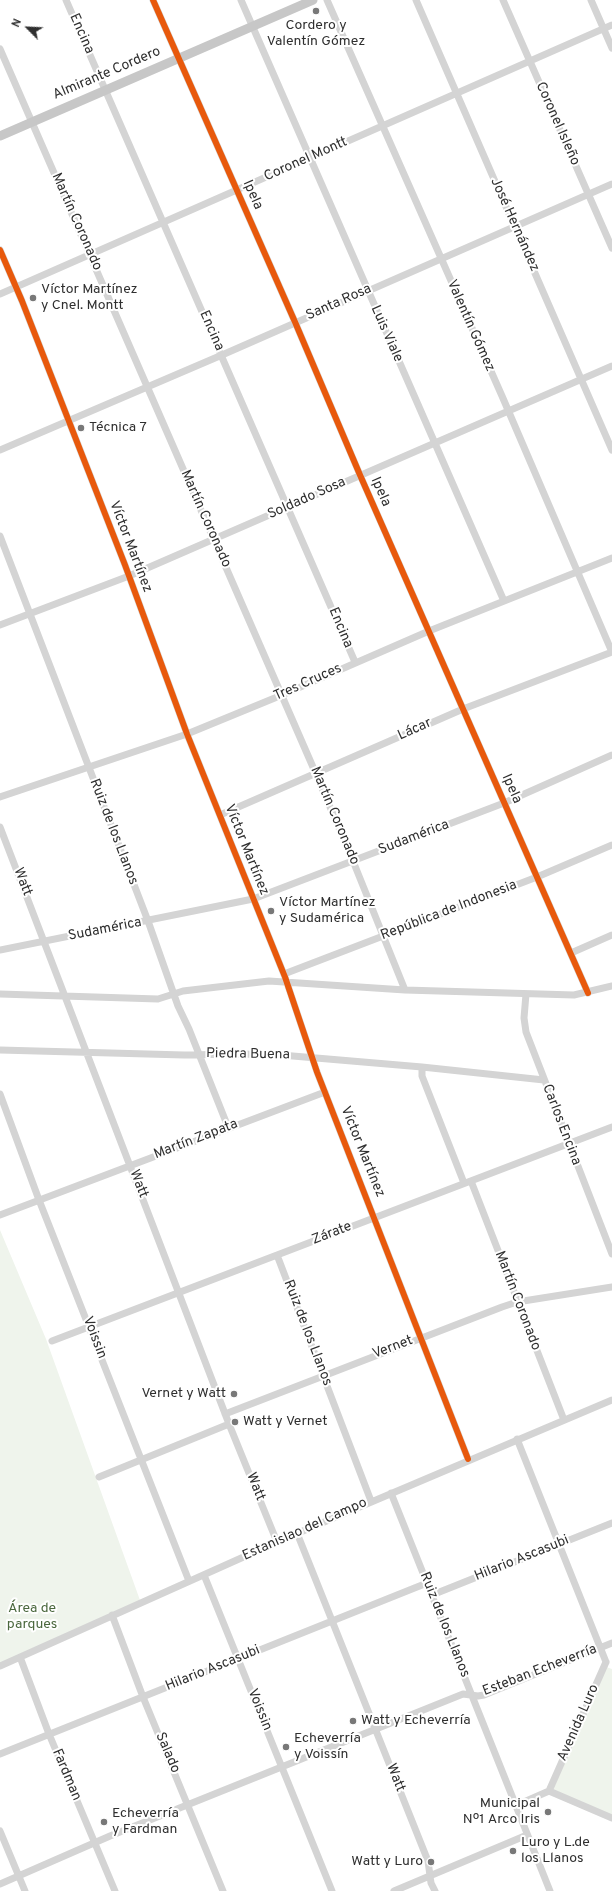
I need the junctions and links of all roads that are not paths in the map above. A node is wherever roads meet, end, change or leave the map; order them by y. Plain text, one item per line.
1 (66, 0) edge
2 (153, 0) edge
3 (241, 0) edge
4 (313, 0) edge
5 (327, 0) edge
6 (416, 0) edge
7 (503, 0) edge
8 (591, 0) edge
9 (612, 25) edge
10 (253, 26) junction
11 (604, 29) junction
12 (612, 48) edge
13 (0, 49) edge
14 (179, 58) junction
15 (530, 62) junction
16 (105, 89) junction
17 (456, 94) junction
18 (31, 122) junction
19 (383, 126) junction
20 (0, 136) edge
21 (310, 159) junction
22 (612, 184) edge
23 (237, 191) junction
24 (588, 194) junction
25 (163, 223) junction
26 (515, 226) junction
27 (612, 248) edge
28 (0, 250) edge
29 (90, 255) junction
30 (440, 258) junction
31 (16, 287) junction
32 (367, 291) junction
33 (0, 294) edge
34 (295, 322) junction
35 (222, 356) junction
36 (612, 366) edge
37 (582, 379) junction
38 (147, 387) junction
39 (508, 411) junction
40 (68, 421) junction
41 (434, 444) junction
42 (0, 450) edge
43 (612, 450) edge
44 (360, 475) junction
45 (288, 508) junction
46 (0, 536) edge
47 (214, 539) junction
48 (612, 558) edge
49 (577, 573) junction
50 (129, 576) junction
51 (504, 601) junction
52 (30, 614) junction
53 (0, 625) edge
54 (429, 631) junction
55 (612, 652) edge
56 (355, 662) junction
57 (282, 695) junction
58 (463, 709) junction
59 (187, 734) junction
60 (612, 755) edge
61 (89, 768) junction
62 (316, 774) junction
63 (0, 797) edge
64 (504, 803) junction
65 (220, 815) junction
66 (0, 827) edge
67 (612, 844) edge
68 (353, 861) junction
69 (537, 877) junction
70 (253, 899) junction
71 (148, 921) junction
72 (612, 935) edge
73 (384, 936) junction
74 (44, 941) junction
75 (0, 950) edge
76 (571, 953) junction
77 (284, 974) junction
78 (287, 983) junction
79 (612, 986) edge
80 (406, 990) junction
81 (588, 993) junction
82 (0, 994) edge
83 (173, 994) junction
84 (526, 994) junction
85 (65, 995) junction
86 (0, 1050) edge
87 (87, 1052) junction
88 (199, 1054) junction
89 (312, 1057) junction
90 (422, 1067) junction
91 (544, 1080) junction
92 (325, 1092) junction
93 (0, 1094) edge
94 (612, 1127) edge
95 (228, 1128) junction
96 (568, 1144) junction
97 (130, 1165) junction
98 (471, 1181) junction
99 (464, 1184) junction
100 (39, 1200) junction
101 (0, 1214) edge
102 (375, 1218) junction
103 (612, 1254) edge
104 (277, 1255) junction
105 (612, 1287) edge
106 (180, 1292) junction
107 (517, 1302) junction
108 (90, 1327) junction
109 (421, 1338) junction
110 (52, 1341) dead end
111 (324, 1375) junction
112 (612, 1400) edge
113 (226, 1414) junction
114 (564, 1420) junction
115 (229, 1424) junction
116 (517, 1439) junction
117 (141, 1459) junction
118 (468, 1459) junction
119 (99, 1477) dead end
120 (391, 1493) junction
121 (371, 1501) junction
122 (612, 1523) edge
123 (297, 1533) junction
124 (277, 1542) junction
125 (559, 1544) junction
126 (204, 1574) junction
127 (189, 1581) junction
128 (427, 1583) junction
129 (432, 1595) junction
130 (112, 1615) junction
131 (332, 1621) junction
132 (612, 1643) edge
133 (600, 1647) junction
134 (20, 1657) junction
135 (238, 1659) junction
136 (609, 1663) edge
137 (0, 1666) edge
138 (472, 1695) junction
139 (143, 1696) junction
140 (375, 1729) junction
141 (49, 1734) junction
142 (0, 1754) edge
143 (282, 1767) junction
144 (549, 1790) junction
145 (189, 1805) junction
146 (517, 1805) junction
147 (612, 1818) edge
148 (0, 1831) edge
149 (528, 1835) junction
150 (94, 1842) junction
151 (18, 1875) junction
152 (430, 1875) junction
153 (0, 1884) edge
154 (25, 1891) edge
155 (114, 1891) edge
156 (224, 1891) edge
157 (332, 1891) edge
158 (394, 1891) edge
159 (435, 1891) edge
160 (550, 1891) edge

1 - 16 street, Encina
2 - 14 street, Ipela
3 - 10 street, Luis Viale
4 - 10 main road, Almirante Cordero
5 - 19 street, Valentín Gómez
6 - 17 street, José Hernández
7 - 15 street, Coronel Isleño
8 - 11 street
9 - 11 street, Coronel Montt
10 - 14 main road, Almirante Cordero
10 - 21 street, Luis Viale
11 - 12 street
11 - 15 street, Coronel Montt
13 - 18 street, Martín Coronado
14 - 16 main road, Almirante Cordero
14 - 23 street, Ipela
15 - 17 street, Coronel Montt
15 - 24 street, Coronel Isleño
16 - 18 main road, Almirante Cordero
16 - 25 street, Encina
17 - 19 street, Coronel Montt
17 - 26 street, José Hernández
18 - 20 main road, Almirante Cordero
18 - 29 street, Martín Coronado
19 - 21 street, Coronel Montt
19 - 30 street, Valentín Gómez
21 - 23 street, Coronel Montt
21 - 32 street, Luis Viale
22 - 24 street, Santa Rosa
23 - 25 street, Coronel Montt
23 - 34 street, Ipela
24 - 26 street, Santa Rosa
24 - 27 street, Coronel Isleño
25 - 29 street, Coronel Montt
25 - 35 street, Encina
26 - 30 street, Santa Rosa
26 - 37 street, José Hernández
28 - 31 street, Víctor Martínez
29 - 31 street, Coronel Montt
29 - 38 street, Martín Coronado
30 - 32 street, Santa Rosa
30 - 39 street, Valentín Gómez
31 - 33 street, Coronel Montt
31 - 40 street, Víctor Martínez
32 - 34 street, Santa Rosa
32 - 41 street, Luis Viale
34 - 35 street, Santa Rosa
34 - 44 street, Ipela
35 - 38 street, Santa Rosa
35 - 45 street, Encina
36 - 37 street, Soldado Sosa
37 - 39 street, Soldado Sosa
37 - 43 street, José Hernández
38 - 40 street, Santa Rosa
38 - 47 street, Martín Coronado
39 - 41 street, Soldado Sosa
39 - 49 street, Valentín Gómez
40 - 42 street, Santa Rosa
40 - 50 street, Víctor Martínez
41 - 44 street, Soldado Sosa
41 - 51 street, Luis Viale
44 - 45 street, Soldado Sosa
44 - 54 street, Ipela
45 - 47 street, Soldado Sosa
45 - 56 street, Encina
46 - 52 street, Ruiz de los Llanos
47 - 50 street, Soldado Sosa
47 - 57 street, Martín Coronado
48 - 49 street, Tres Cruces
49 - 51 street, Tres Cruces
49 - 55 street, Valentín Gómez
50 - 52 street, Soldado Sosa
50 - 59 street, Víctor Martínez
51 - 54 street, Tres Cruces
52 - 53 street, Soldado Sosa
52 - 61 street, Ruiz de los Llanos
54 - 56 street, Tres Cruces
54 - 58 street, Ipela
55 - 58 street, Lácar
56 - 57 street, Tres Cruces
57 - 59 street, Tres Cruces
57 - 62 street, Martín Coronado
58 - 62 street, Lácar
58 - 64 street, Ipela
59 - 61 street, Tres Cruces
59 - 65 street, Víctor Martínez
60 - 64 street, Sudamérica
61 - 63 street, Tres Cruces
61 - 71 street, Ruiz de los Llanos
62 - 65 street, Lácar
62 - 68 street, Martín Coronado
64 - 68 street, Sudamérica
64 - 69 street, Ipela
65 - 70 street, Víctor Martínez
66 - 74 street, Watt
67 - 69 street, República de Indonesia
68 - 70 street, Sudamérica
68 - 73 street, Martín Coronado
69 - 73 street, República de Indonesia
69 - 76 street, Ipela
70 - 71 street, Sudamérica
70 - 77 street, Víctor Martínez
71 - 74 street, Sudamérica
71 - 83 street, Ruiz de los Llanos
72 - 76 street
73 - 77 street, República de Indonesia
73 - 80 street, Martín Coronado
74 - 75 street, Sudamérica
74 - 85 street, Watt
76 - 81 street, Ipela
77 - 78 street, Víctor Martínez
78 - 80 street
78 - 83 street
78 - 89 street, Víctor Martínez
79 - 81 street
80 - 84 street
81 - 84 street
82 - 85 street
83 - 85 street
83 - 88 street, Ruiz de los Llanos
84 - 91 street, Carlos Encina
85 - 87 street, Watt
86 - 87 street, Piedra Buena
87 - 88 street, Piedra Buena
87 - 97 street, Watt
88 - 89 street, Piedra Buena
88 - 95 street, Ruiz de los Llanos
89 - 90 street, Piedra Buena
89 - 92 street, Víctor Martínez
90 - 91 street, Piedra Buena
90 - 99 street
91 - 96 street, Carlos Encina
92 - 95 street, Martín Zapata
92 - 102 street, Víctor Martínez
93 - 100 street, Voissin
94 - 96 street, Zárate
95 - 97 street, Martín Zapata
96 - 98 street, Zárate
96 - 103 street, Carlos Encina
97 - 100 street, Martín Zapata
97 - 106 street, Watt
98 - 99 street, Zárate
98 - 107 street, Martín Coronado
99 - 102 street, Zárate
100 - 101 street, Martín Zapata
100 - 108 street, Voissin
102 - 104 street, Zárate
102 - 109 street, Víctor Martínez
104 - 106 street, Zárate
104 - 111 street, Ruiz de los Llanos
105 - 107 street, Vernet
106 - 108 street, Zárate
106 - 113 street, Watt
107 - 109 street, Vernet
107 - 114 street, Martín Coronado
108 - 110 street, Zárate
108 - 117 street, Voissin
109 - 111 street, Vernet
109 - 118 street, Víctor Martínez
111 - 113 street, Vernet
111 - 121 street, Ruiz de los Llanos
112 - 114 street, Estanislao del Campo
113 - 115 street, Watt
114 - 116 street, Estanislao del Campo
115 - 117 street
115 - 124 street, Watt
116 - 118 street, Estanislao del Campo
116 - 125 street
117 - 119 street
117 - 127 street, Voissin
118 - 120 street, Estanislao del Campo
120 - 121 street, Estanislao del Campo
120 - 128 street, Ruiz de los Llanos
121 - 123 street, Estanislao del Campo
122 - 125 street, Hilario Ascasubi
123 - 124 street, Estanislao del Campo
123 - 131 street, Watt
124 - 126 street, Estanislao del Campo
125 - 129 street, Hilario Ascasubi
125 - 133 street
126 - 127 street, Estanislao del Campo
126 - 135 street, Voissin
127 - 130 street, Estanislao del Campo
128 - 129 street, Ruiz de los Llanos
128 - 131 street, Hilario Ascasubi
129 - 138 street, Ruiz de los Llanos
130 - 134 street, Estanislao del Campo
130 - 139 street, Salado
131 - 135 street, Hilario Ascasubi
131 - 140 street, Watt
132 - 133 street, Esteban Echeverría
133 - 136 street
133 - 138 street, Esteban Echeverría
134 - 137 street, Estanislao del Campo
134 - 141 street, Fardman
135 - 139 street, Hilario Ascasubi
135 - 143 street, Voissin
136 - 144 street, Avenida Luro
138 - 140 street, Esteban Echeverría
138 - 146 street, Ruiz de los Llanos
139 - 141 street, Hilario Ascasubi
139 - 145 street, Salado
140 - 143 street, Esteban Echeverría
140 - 152 street, Watt
141 - 142 street, Hilario Ascasubi
141 - 150 street, Fardman
143 - 145 street, Esteban Echeverría
143 - 157 street, Voissin
144 - 146 street
144 - 147 street
145 - 150 street, Esteban Echeverría
145 - 156 street, Salado
146 - 149 street, Ruiz de los Llanos
148 - 151 street
149 - 152 street
149 - 160 street, Ruiz de los Llanos
150 - 151 street, Esteban Echeverría
150 - 155 street, Fardman
151 - 153 street, Esteban Echeverría
151 - 154 street
152 - 158 street
152 - 159 street, Watt

